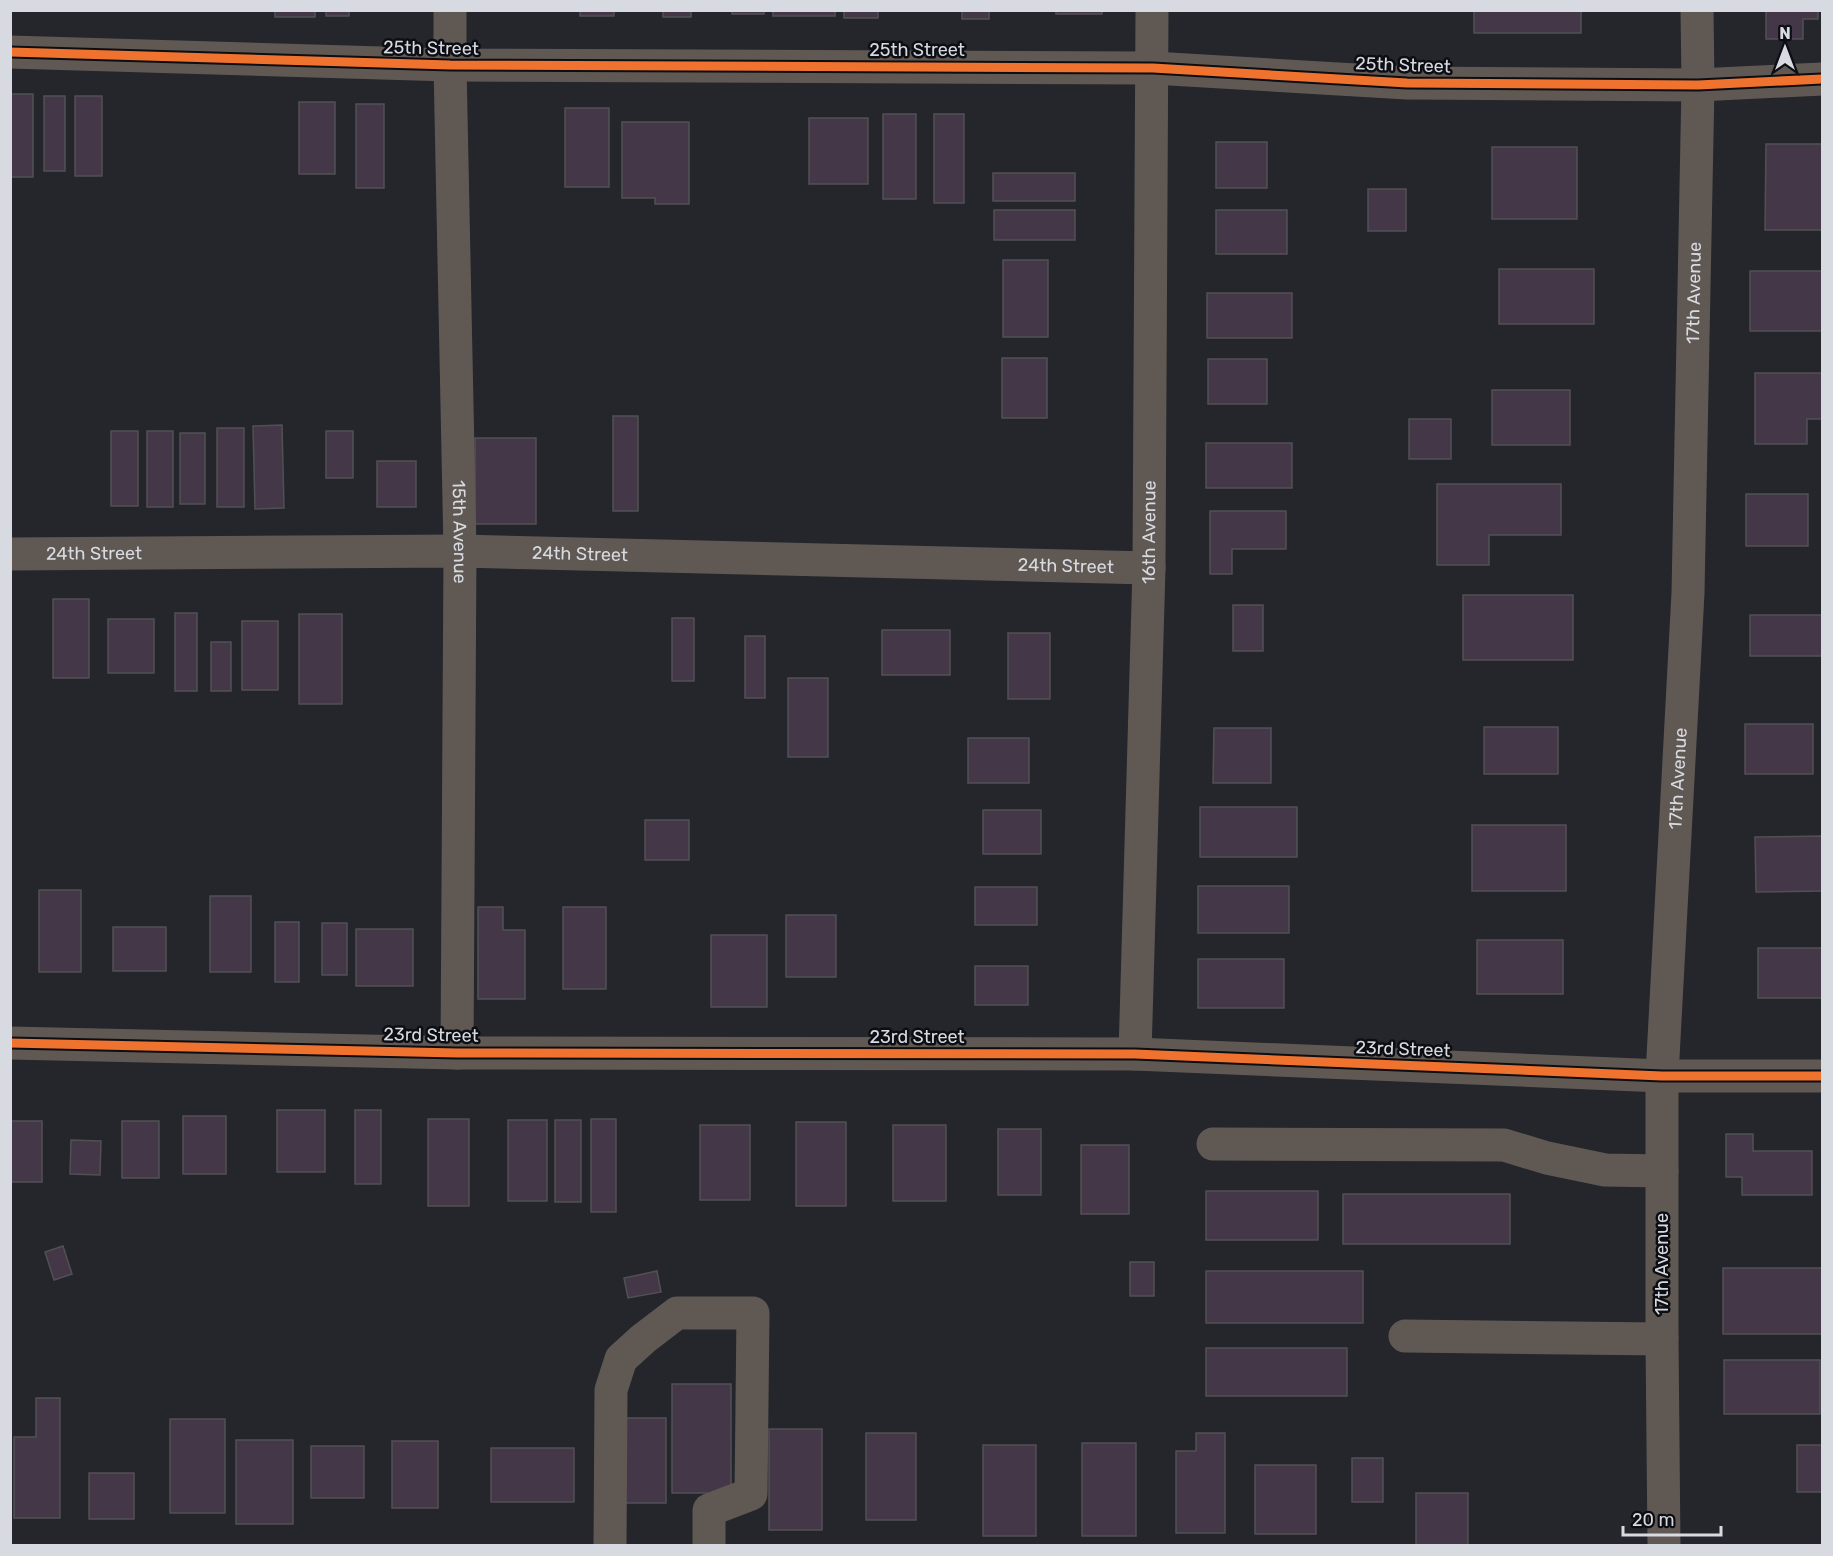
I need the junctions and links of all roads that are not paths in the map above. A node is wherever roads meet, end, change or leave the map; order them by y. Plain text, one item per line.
1 (450, 10) edge
2 (1152, 10) edge
3 (1697, 10) edge
4 (10, 52) edge
5 (450, 65) junction
6 (1153, 68) junction
7 (1822, 79) edge
8 (1698, 85) junction
9 (460, 551) junction
10 (10, 554) edge
11 (1149, 568) junction
12 (10, 1043) edge
13 (457, 1053) junction
14 (1135, 1054) junction
15 (1662, 1076) junction
16 (1822, 1076) edge
17 (1214, 1144) dead end
18 (1662, 1171) junction
19 (1405, 1336) dead end
20 (1662, 1340) junction
21 (610, 1545) edge
22 (709, 1545) edge
23 (1664, 1545) edge

1 - 5 street, 15th Avenue
2 - 6 street, 16th Avenue
3 - 8 street, 17th Avenue
4 - 5 street, 25th Street
5 - 6 street, 25th Street
5 - 9 street, 15th Avenue
6 - 8 street, 25th Street
6 - 11 street, 16th Avenue
7 - 8 street, 25th Street
8 - 15 street, 17th Avenue
9 - 10 street, 24th Street
9 - 11 street, 24th Street
9 - 13 street, 15th Avenue
11 - 14 street, 16th Avenue
12 - 13 street, 23rd Street
13 - 14 street, 23rd Street
14 - 15 street, 23rd Street
15 - 16 street, 23rd Street
15 - 18 street, 17th Avenue
17 - 18 street
18 - 20 street, 17th Avenue
19 - 20 street
20 - 23 street, 17th Avenue
21 - 22 street

